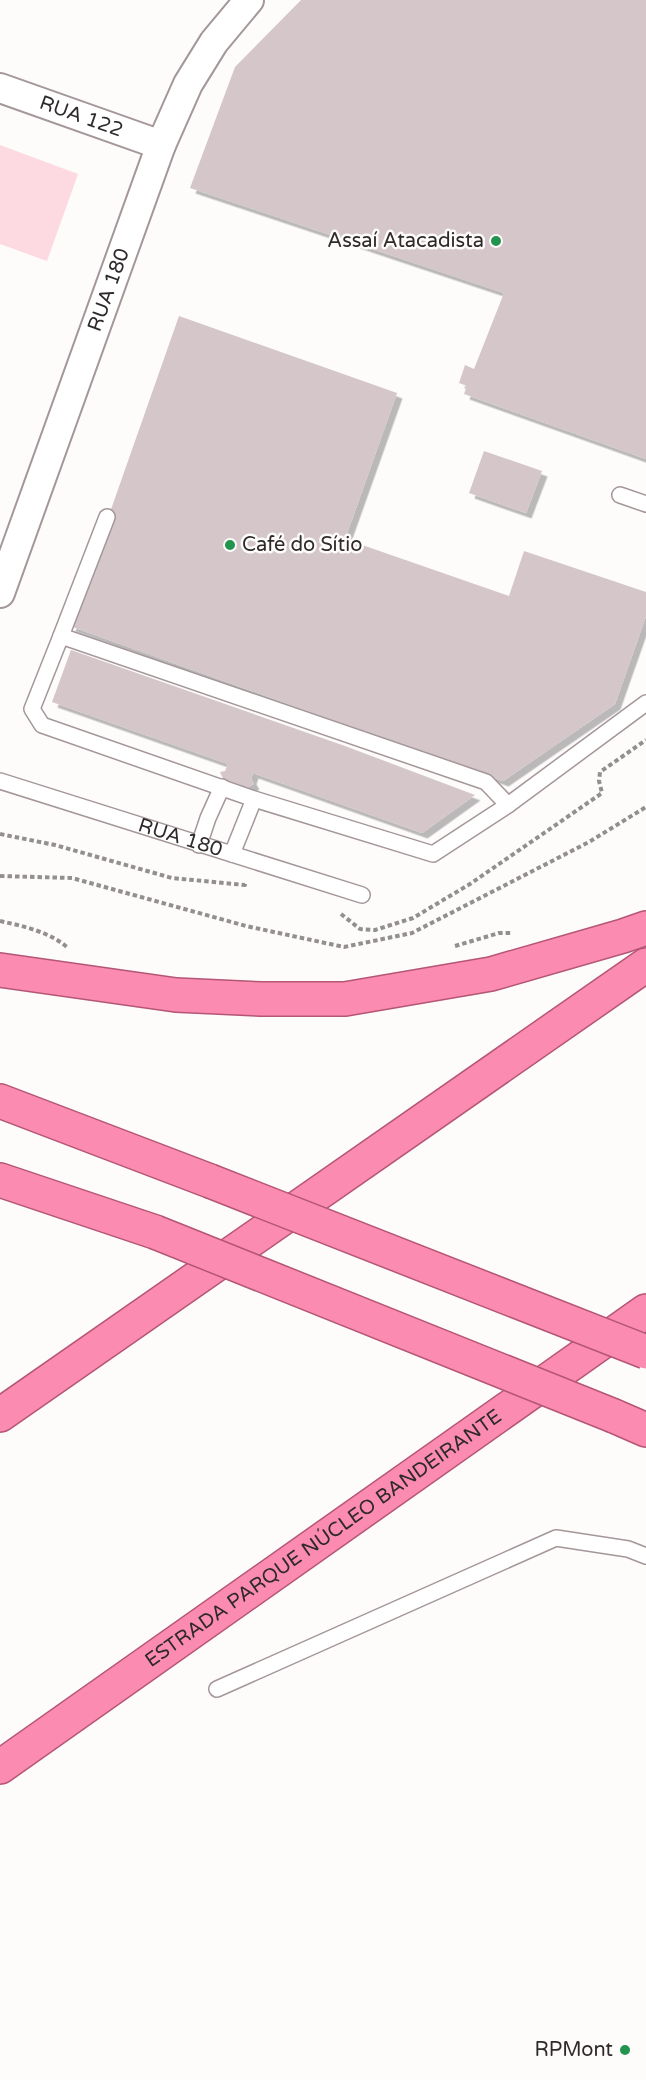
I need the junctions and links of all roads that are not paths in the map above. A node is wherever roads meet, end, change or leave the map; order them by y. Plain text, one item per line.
1 (249, 0) edge
2 (0, 88) edge
3 (161, 145) junction
4 (620, 495) dead end
5 (646, 504) edge
6 (107, 517) dead end
7 (0, 593) edge
8 (61, 636) junction
9 (646, 704) edge
10 (0, 782) edge
11 (222, 787) junction
12 (254, 799) junction
13 (508, 805) junction
14 (199, 845) junction
15 (232, 854) junction
16 (362, 895) dead end
17 (646, 928) edge
18 (646, 965) edge
19 (0, 970) edge
20 (0, 1101) edge
21 (0, 1180) edge
22 (646, 1311) edge
23 (646, 1352) edge
24 (0, 1415) edge
25 (646, 1430) edge
26 (646, 1556) edge
27 (217, 1689) dead end
28 (0, 1767) edge

1 - 3 street, RUA 180
2 - 3 street, RUA 122
3 - 7 street, RUA 180
4 - 5 lane
6 - 8 lane
8 - 11 lane
8 - 13 lane
9 - 13 lane
10 - 14 lane, RUA 180
11 - 12 lane
11 - 14 lane
12 - 13 lane
12 - 15 lane
14 - 15 lane, RUA 180
15 - 16 lane, RUA 180
17 - 19 highway
18 - 24 highway
20 - 23 highway, bridge
21 - 25 highway, bridge
22 - 28 highway, ESTRADA PARQUE NÚCLEO BANDEIRANTE
26 - 27 lane

